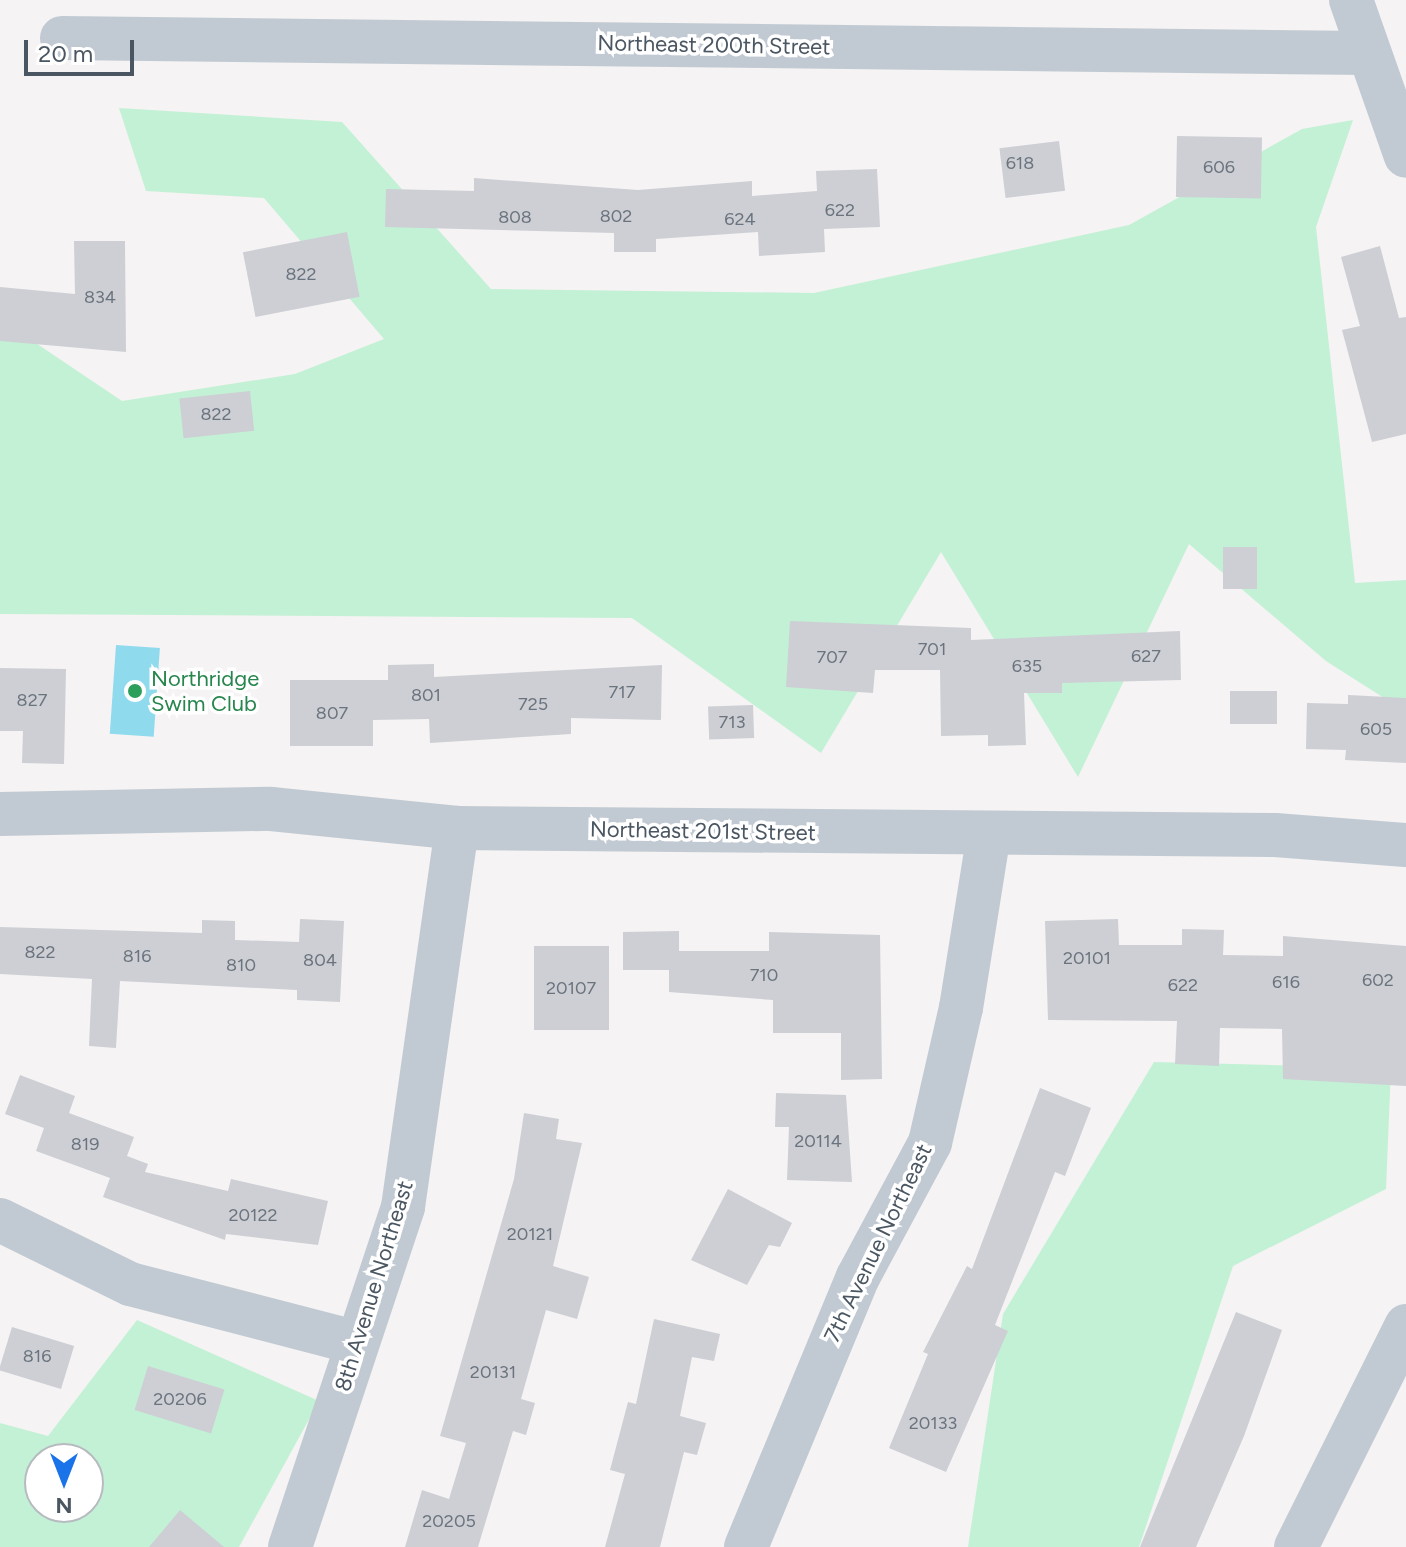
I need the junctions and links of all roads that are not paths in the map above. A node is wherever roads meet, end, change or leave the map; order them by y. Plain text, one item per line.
1 (1351, 0) edge
2 (62, 38) dead end
3 (1366, 53) junction
4 (1406, 156) edge
5 (0, 814) edge
6 (457, 828) junction
7 (989, 833) junction
8 (1406, 845) edge
9 (0, 1220) edge
10 (1406, 1326) edge
11 (355, 1342) junction
12 (290, 1547) edge
13 (746, 1547) edge
14 (1296, 1547) edge

1 - 3 street
2 - 3 street, Northeast 200th Street
3 - 4 street
5 - 6 street, Northeast 201st Street
6 - 7 street, Northeast 201st Street
6 - 11 street, 8th Avenue Northeast
7 - 8 street, Northeast 201st Street
7 - 13 street, 7th Avenue Northeast
9 - 11 street
10 - 14 street
11 - 12 street, 8th Avenue Northeast

